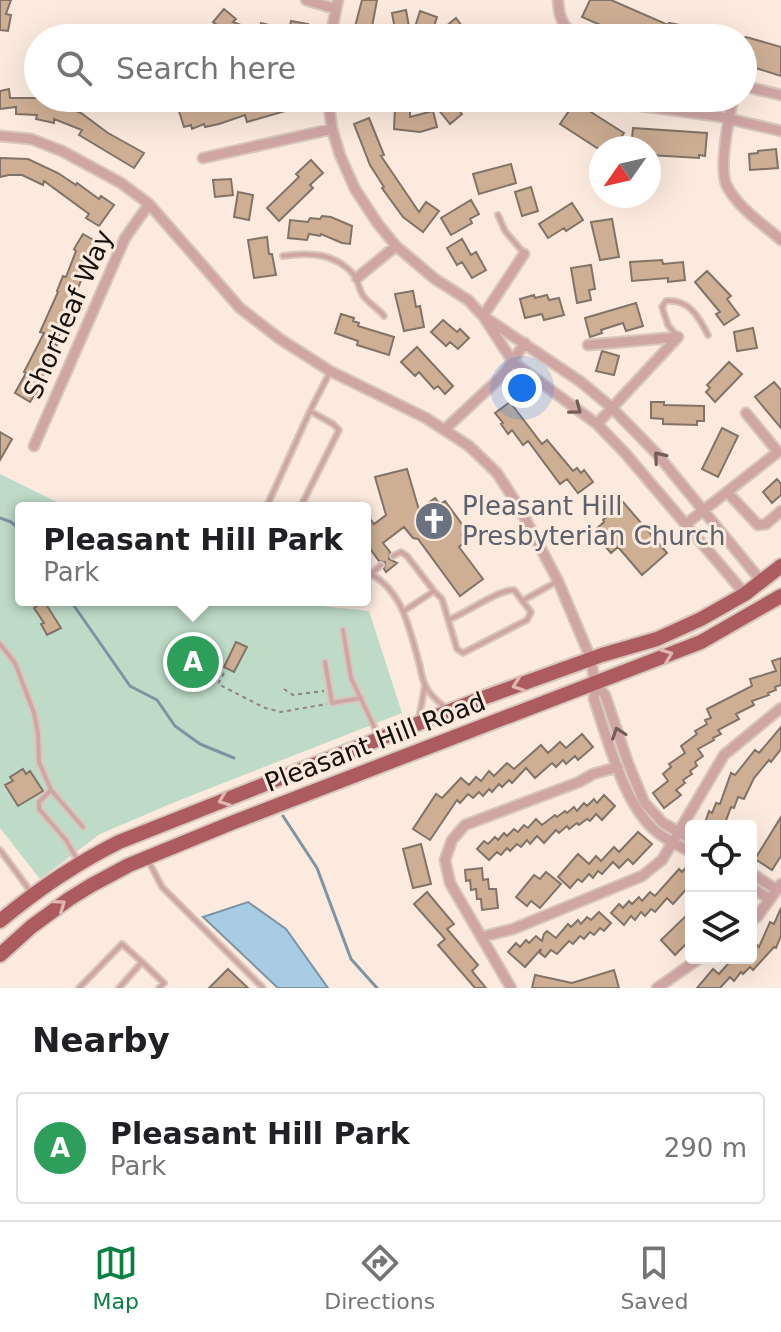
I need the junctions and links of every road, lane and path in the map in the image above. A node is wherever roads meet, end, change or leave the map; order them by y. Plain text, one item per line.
1 (306, 0) edge
2 (558, 0) edge
3 (337, 4) edge
4 (333, 24) edge
5 (565, 24) edge
6 (757, 89) edge
7 (781, 95) edge
8 (330, 112) edge
9 (685, 112) edge
10 (730, 112) edge
11 (729, 118) junction
12 (332, 129) junction
13 (781, 131) edge
14 (0, 136) edge
15 (203, 158) dead end
16 (149, 204) junction
17 (498, 215) dead end
18 (781, 240) edge
19 (396, 246) junction
20 (524, 254) joint
21 (283, 256) dead end
22 (357, 278) junction
23 (384, 316) dead end
24 (483, 316) junction
25 (708, 335) dead end
26 (678, 337) junction
27 (525, 343) junction
28 (588, 345) dead end
29 (513, 362) junction
30 (330, 371) junction
31 (611, 407) junction
32 (310, 411) junction
33 (746, 413) dead end
34 (597, 424) junction
35 (444, 430) junction
36 (34, 446) dead end
37 (727, 492) junction
38 (269, 502) edge
39 (303, 502) edge
40 (703, 511) junction
41 (781, 511) edge
42 (686, 524) junction
43 (393, 556) dead end
44 (381, 565) dead end
45 (781, 566) edge
46 (371, 571) edge
47 (371, 575) edge
48 (558, 581) junction
49 (762, 582) junction
50 (434, 591) junction
51 (745, 594) junction
52 (781, 596) edge
53 (522, 601) junction
54 (404, 611) junction
55 (450, 619) junction
56 (343, 630) dead end
57 (0, 644) edge
58 (591, 659) junction
59 (325, 662) dead end
60 (224, 673) dead end
61 (595, 684) junction
62 (425, 685) junction
63 (284, 689) dead end
64 (330, 690) junction
65 (361, 698) junction
66 (332, 703) junction
67 (781, 708) edge
68 (450, 711) junction
69 (417, 724) junction
70 (380, 739) junction
71 (618, 767) junction
72 (51, 790) junction
73 (83, 827) dead end
74 (679, 833) junction
75 (685, 836) edge
76 (674, 842) junction
77 (685, 848) edge
78 (0, 850) edge
79 (146, 858) junction
80 (79, 863) junction
81 (757, 876) edge
82 (779, 887) edge
83 (757, 891) edge
84 (33, 894) junction
85 (769, 899) junction
86 (757, 917) edge
87 (0, 921) edge
88 (481, 937) junction
89 (0, 955) edge
90 (142, 962) junction
91 (691, 964) edge
92 (79, 988) edge
93 (119, 988) edge
94 (159, 988) edge
95 (263, 988) edge
96 (511, 988) edge
97 (657, 988) edge

1 - 3 street
2 - 5 street
3 - 4 street
6 - 7 street
8 - 12 street
9 - 11 street
10 - 11 street
11 - 13 street
11 - 18 street
12 - 15 street
12 - 19 street
14 - 16 street
16 - 30 street
16 - 36 street, Shortleaf Way
17 - 20 lane
19 - 22 street
19 - 24 street
20 - 24 street
21 - 22 lane
22 - 23 lane
24 - 27 street
24 - 29 street
25 - 26 lane
26 - 28 street
26 - 31 street
27 - 29 street
27 - 31 street
29 -> 34 street
29 - 35 street
30 - 32 lane
30 - 35 street
31 - 34 street
40 -> 31 street
32 - 38 lane
32 - 39 lane
33 - 37 street
34 - 42 street
35 - 48 street
37 - 40 street
37 - 41 street
40 - 42 street
40 - 49 street
42 - 51 street
43 - 50 lane
44 - 46 lane
45 - 49 highway, Pleasant Hill Road
47 - 54 lane
48 - 53 lane
48 - 58 street
49 - 51 highway, Pleasant Hill Road
50 - 54 lane
50 - 55 lane
51 - 58 highway, Pleasant Hill Road
61 -> 52 highway, Pleasant Hill Road
53 - 55 lane
53 - 55 lane
54 - 62 lane
56 - 65 lane
57 - 72 lane
58 - 61 street
58 -> 68 highway, Pleasant Hill Road
59 - 64 lane
60 - 66 path
61 - 71 street
74 -> 61 street
61 - 79 highway, Pleasant Hill Road
62 - 68 lane
62 - 69 lane
63 - 64 path
64 - 66 lane
65 - 66 lane
65 - 70 lane
67 - 74 street
68 - 69 highway, Pleasant Hill Road
69 - 70 highway, Pleasant Hill Road
70 -> 80 highway, Pleasant Hill Road
71 - 76 street
71 - 88 street
72 - 73 lane
72 - 80 lane
74 - 75 street
74 - 76 street
76 - 77 street
76 - 88 street
78 - 84 lane
89 -> 79 highway, Pleasant Hill Road
79 - 95 lane
80 - 84 highway, Pleasant Hill Road
81 - 82 street
82 - 85 street
83 - 85 street
84 - 87 highway, Pleasant Hill Road
85 - 86 street
88 - 96 street
90 - 92 lane
90 - 93 lane
90 - 94 lane
91 - 97 street

